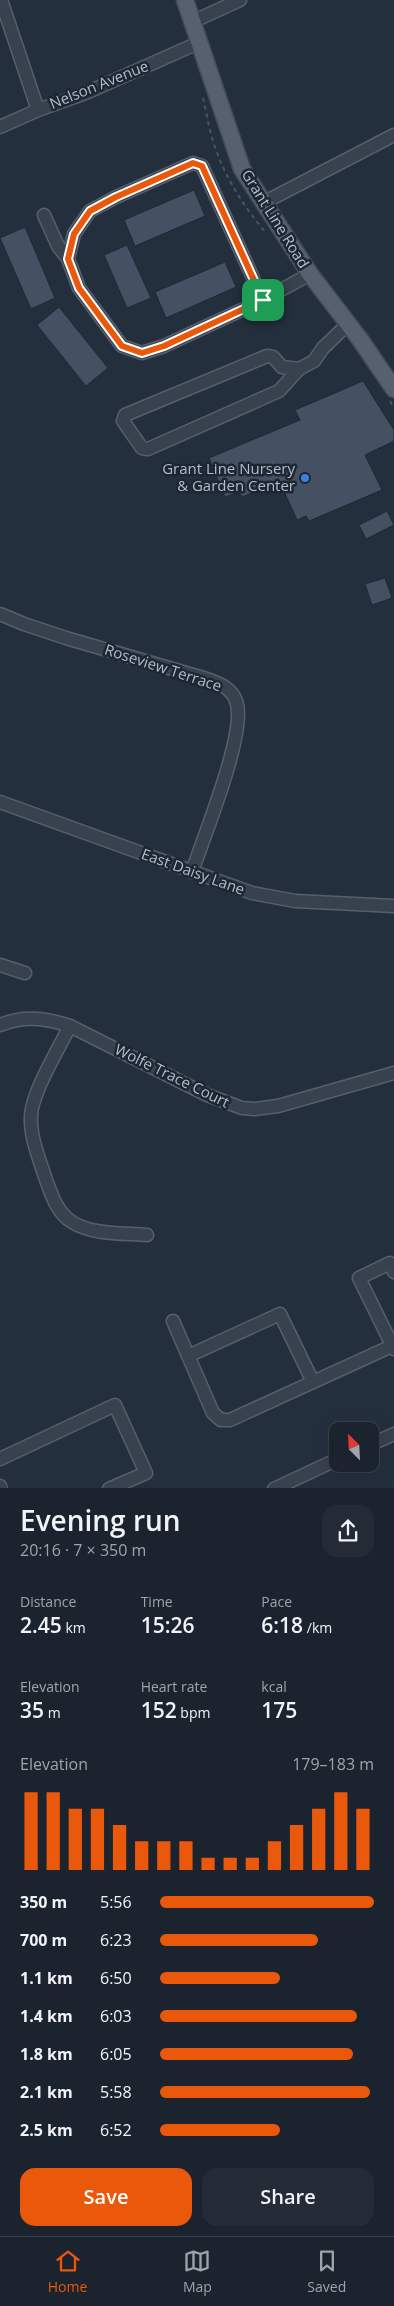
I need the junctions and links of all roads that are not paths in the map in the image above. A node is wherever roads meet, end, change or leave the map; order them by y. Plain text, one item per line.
1 (1, 0) edge
2 (185, 0) edge
3 (240, 0) edge
4 (192, 22) junction
5 (198, 43) junction
6 (38, 110) junction
7 (0, 128) edge
8 (394, 135) edge
9 (263, 203) junction
10 (44, 215) dead end
11 (68, 259) junction
12 (310, 274) junction
13 (263, 300) junction
14 (348, 324) junction
15 (298, 369) junction
16 (394, 389) edge
17 (0, 614) edge
18 (0, 802) edge
19 (192, 872) junction
20 (394, 906) edge
21 (0, 965) edge
22 (25, 973) dead end
23 (0, 1025) edge
24 (70, 1026) junction
25 (394, 1073) edge
26 (147, 1235) dead end
27 (394, 1272) edge
28 (172, 1322) dead end
29 (393, 1346) edge
30 (188, 1356) junction
31 (312, 1382) junction
32 (394, 1434) edge
33 (379, 1440) edge
34 (0, 1460) edge
35 (329, 1463) edge
36 (109, 1488) edge
37 (274, 1488) edge

1 - 6 street
2 - 4 main road, Grant Line Road
3 - 4 street
4 - 5 main road, Grant Line Road
5 - 6 street, Nelson Avenue
5 - 9 main road, Grant Line Road
6 - 7 street, Nelson Avenue
8 - 9 street
9 - 12 main road, Grant Line Road
10 - 11 street
11 - 13 street
11 - 13 street
12 - 13 street
12 - 14 main road, Grant Line Road
14 - 15 street
14 - 16 main road, Grant Line Road
15 - 15 street
17 - 19 street, Roseview Terrace
18 - 19 street, East Daisy Lane
19 - 20 street, East Daisy Lane
21 - 22 street
23 - 24 street, Wolfe Trace Court
24 - 25 street, Wolfe Trace Court
24 - 26 street
27 - 29 street
28 - 30 street
29 - 31 street
30 - 31 street
30 - 31 street
32 - 33 street
34 - 36 street
35 - 37 street

